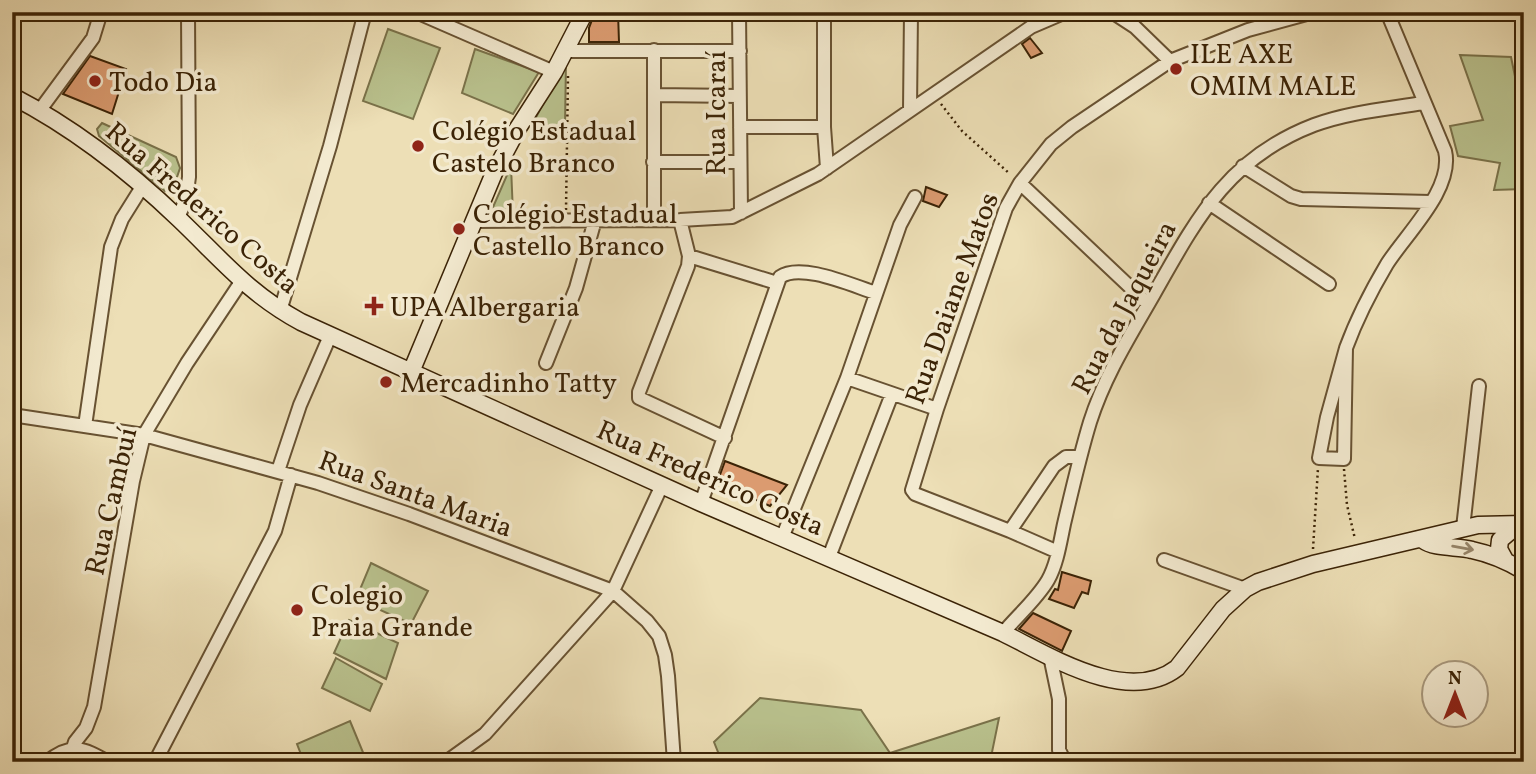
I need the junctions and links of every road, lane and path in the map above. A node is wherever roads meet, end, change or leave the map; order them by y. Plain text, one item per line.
1 (101, 12) edge
2 (188, 12) edge
3 (365, 12) edge
4 (416, 12) edge
5 (585, 12) edge
6 (739, 12) edge
7 (824, 12) edge
8 (911, 12) edge
9 (1066, 12) edge
10 (1314, 12) edge
11 (1387, 12) edge
12 (1115, 13) edge
13 (654, 50) junction
14 (740, 51) junction
15 (566, 52) junction
16 (1170, 61) junction
17 (554, 72) junction
18 (932, 94) junction
19 (654, 95) junction
20 (12, 96) edge
21 (739, 96) junction
22 (1423, 103) junction
23 (40, 110) junction
24 (910, 110) junction
25 (740, 127) junction
26 (824, 127) junction
27 (653, 162) junction
28 (740, 162) junction
29 (1243, 166) junction
30 (827, 168) junction
31 (1020, 183) junction
32 (142, 187) junction
33 (915, 197) dead end
34 (1432, 202) junction
35 (1209, 203) junction
36 (741, 213) junction
37 (178, 218) junction
38 (565, 220) junction
39 (596, 220) junction
40 (654, 220) junction
41 (680, 220) junction
42 (474, 221) junction
43 (689, 256) junction
44 (241, 282) junction
45 (778, 283) junction
46 (1329, 284) dead end
47 (876, 293) junction
48 (1148, 304) junction
49 (279, 311) junction
50 (330, 336) junction
51 (1346, 348) junction
52 (546, 363) dead end
53 (411, 372) junction
54 (847, 378) junction
55 (1479, 386) dead end
56 (892, 394) junction
57 (937, 409) junction
58 (12, 415) edge
59 (85, 426) junction
60 (144, 436) junction
61 (725, 438) junction
62 (1080, 457) junction
63 (1319, 458) junction
64 (1344, 460) junction
65 (278, 471) junction
66 (291, 475) junction
67 (662, 485) junction
68 (701, 503) junction
69 (1521, 524) edge
70 (1464, 528) junction
71 (1010, 531) junction
72 (782, 538) junction
73 (1422, 538) junction
74 (1313, 545) dead end
75 (1058, 552) junction
76 (1357, 552) junction
77 (829, 558) junction
78 (1164, 560) dead end
79 (1505, 560) junction
80 (1524, 571) edge
81 (1245, 589) junction
82 (613, 591) junction
83 (1003, 633) junction
84 (1050, 656) junction
85 (73, 748) junction
86 (47, 762) edge
87 (108, 762) edge
88 (155, 762) edge
89 (446, 762) edge
90 (674, 762) edge
91 (1065, 762) edge

1 - 23 street
2 - 37 street
3 - 49 street
4 - 17 street
5 - 15 main road
6 - 14 street, Rua Icaraí
7 - 26 street
8 - 24 street
9 - 18 street
10 - 16 street, Rua Daiane Matos
11 - 22 street
12 - 16 street
13 - 14 street
13 - 15 street
13 - 19 street
14 - 21 street, Rua Icaraí
15 - 17 main road
15 - 38 path
16 - 31 street, Rua Daiane Matos
17 - 42 main road
18 - 24 street
18 - 31 path
19 - 21 street
19 - 27 street
20 - 23 main road, Rua Frederico Costa
21 - 25 street, Rua Icaraí
22 - 29 street, Rua da Jaqueira
22 - 34 street
23 - 32 main road, Rua Frederico Costa
24 - 30 street
25 - 26 street
25 - 28 street, Rua Icaraí
26 - 30 street
27 - 28 street
27 - 40 street
28 - 36 street, Rua Icaraí
29 - 34 street
29 - 35 street, Rua da Jaqueira
30 - 36 street
31 - 48 street
31 - 57 street, Rua Daiane Matos
32 - 37 main road, Rua Frederico Costa
32 - 59 street
33 - 47 street
34 - 51 street
35 - 46 street
35 - 48 street, Rua da Jaqueira
36 - 41 street
37 - 44 main road, Rua Frederico Costa
38 - 39 street
38 - 42 street
39 - 40 street
39 - 52 street
40 - 41 street
41 - 43 street
42 - 53 main road
43 - 45 street
43 - 61 street
44 - 49 main road, Rua Frederico Costa
44 - 60 street, Rua Cambuí
45 - 47 street
45 - 61 street
47 - 54 street
48 - 62 street, Rua da Jaqueira
49 - 50 main road, Rua Frederico Costa
50 - 53 main road, Rua Frederico Costa
50 - 65 street
51 - 63 street
51 - 64 street
53 - 67 main road, Rua Frederico Costa
54 - 56 street
54 - 72 street
55 - 70 street
56 - 57 street
56 - 77 street
57 - 71 street, Rua Daiane Matos
58 - 59 street, Rua Santa Maria
59 - 60 street, Rua Santa Maria
60 - 65 street, Rua Santa Maria
60 - 85 street, Rua Cambuí
61 - 68 street
62 - 71 street
62 - 75 street, Rua da Jaqueira
63 - 64 street
63 - 74 path
64 - 76 path
65 - 66 street, Rua Santa Maria
66 - 82 street, Rua Santa Maria
66 - 88 street
67 - 68 main road, Rua Frederico Costa
67 - 82 street
68 - 72 main road, Rua Frederico Costa
69 - 70 main road, Rua Frederico Costa
69 - 79 main road
70 - 73 main road, Rua Frederico Costa
71 - 75 street, Rua Daiane Matos
72 - 77 main road, Rua Frederico Costa
73 - 76 main road, Rua Frederico Costa
73 -> 79 main road
75 - 83 street, Rua da Jaqueira
76 - 81 main road, Rua Frederico Costa
77 - 83 main road, Rua Frederico Costa
78 - 81 street
79 - 80 main road
81 - 84 main road, Rua Frederico Costa
82 - 89 street
82 - 90 street, Rua Santa Maria
83 - 84 main road, Rua Frederico Costa
84 - 91 street
85 - 86 street
85 - 87 street

